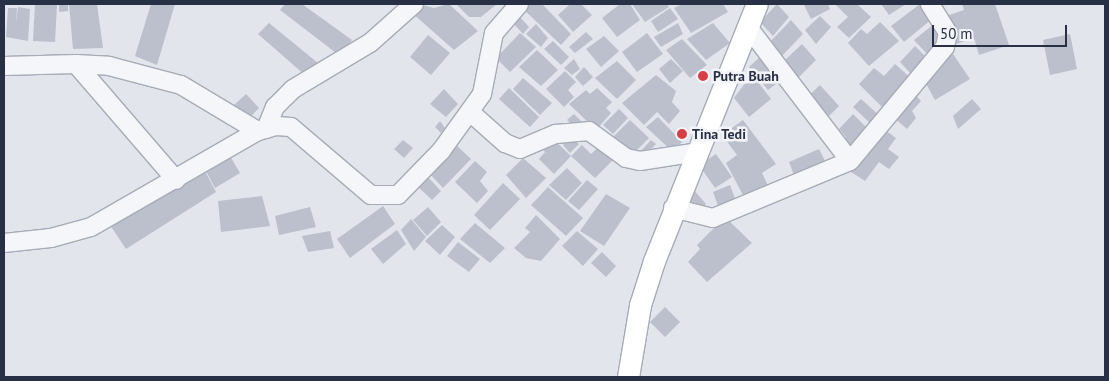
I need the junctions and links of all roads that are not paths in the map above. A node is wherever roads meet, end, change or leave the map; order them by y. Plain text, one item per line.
1 (414, 4) edge
2 (519, 4) edge
3 (757, 4) edge
4 (930, 4) edge
5 (748, 27) junction
6 (76, 64) junction
7 (4, 66) edge
8 (470, 112) junction
9 (262, 130) junction
10 (699, 152) junction
11 (850, 161) junction
12 (176, 180) junction
13 (673, 208) junction
14 (4, 243) edge
15 (628, 377) edge

1 - 9 street
2 - 8 street
3 - 5 main road
4 - 11 street
5 - 10 main road
5 - 11 street
6 - 7 street
6 - 9 street
6 - 12 street
8 - 9 street
8 - 10 street
9 - 12 street
10 - 13 main road
11 - 13 street
12 - 14 street
13 - 15 main road

